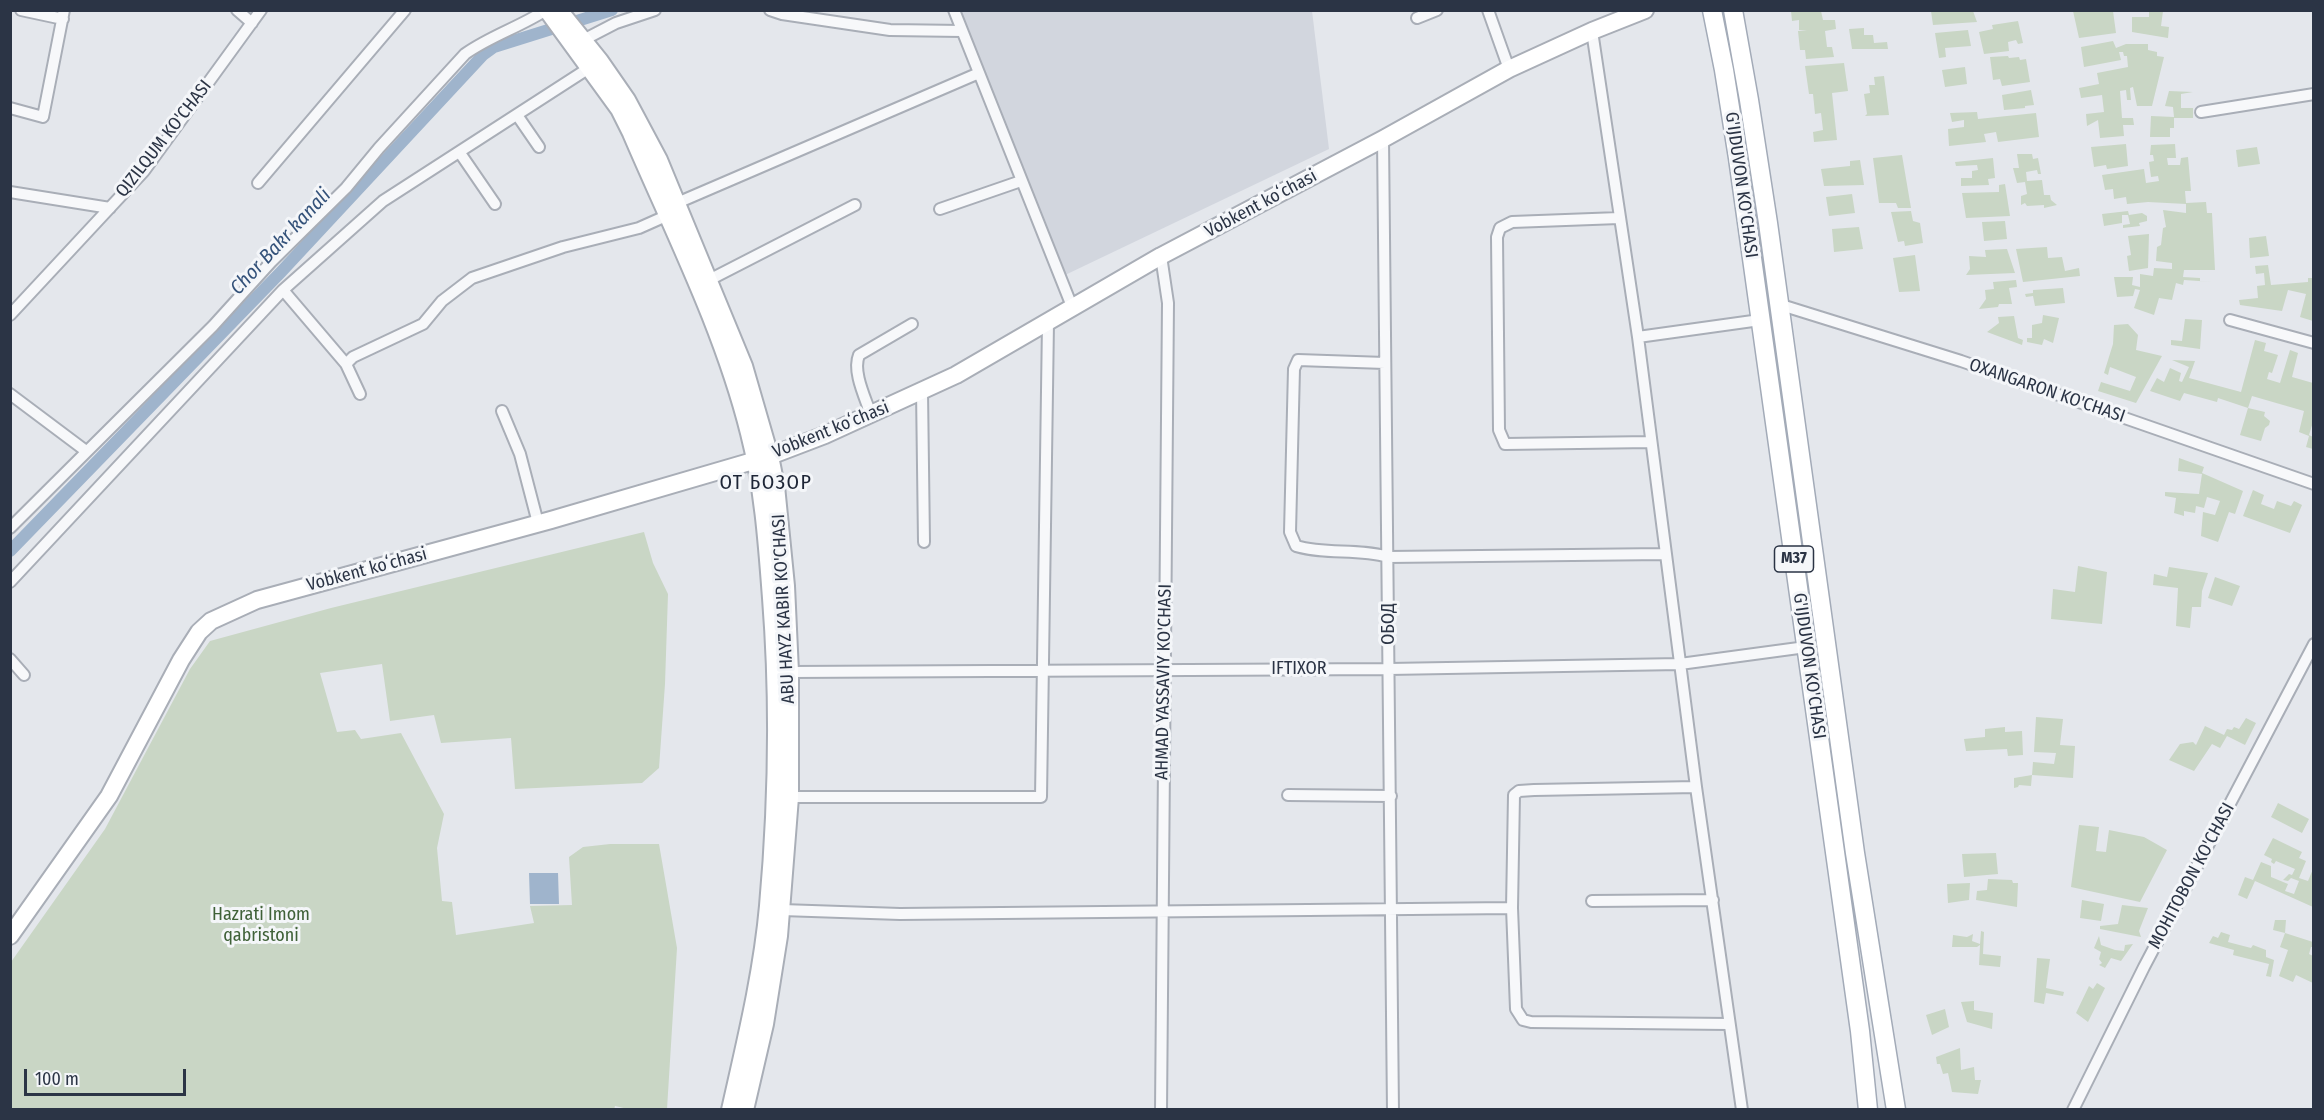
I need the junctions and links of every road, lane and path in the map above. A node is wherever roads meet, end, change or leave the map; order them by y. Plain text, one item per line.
1 (21, 10) edge
2 (237, 10) edge
3 (261, 10) edge
4 (405, 10) edge
5 (655, 10) edge
6 (770, 10) edge
7 (954, 10) edge
8 (1437, 10) edge
9 (1488, 10) edge
10 (1646, 10) edge
11 (1712, 10) edge
12 (1732, 10) edge
13 (553, 12) edge
14 (64, 15) edge
15 (1416, 18) dead end
16 (252, 23) junction
17 (962, 31) junction
18 (1592, 31) junction
19 (581, 43) junction
20 (589, 68) junction
21 (1509, 69) junction
22 (979, 72) junction
23 (2313, 94) edge
24 (10, 108) edge
25 (2201, 112) dead end
26 (517, 115) junction
27 (1383, 139) junction
28 (539, 147) dead end
29 (460, 153) junction
30 (1021, 181) junction
31 (258, 183) dead end
32 (10, 192) edge
33 (495, 204) dead end
34 (855, 205) dead end
35 (110, 208) junction
36 (940, 209) dead end
37 (672, 210) junction
38 (1619, 218) junction
39 (1161, 256) junction
40 (709, 280) junction
41 (283, 290) junction
42 (1778, 304) junction
43 (1073, 309) junction
44 (10, 315) edge
45 (1760, 320) junction
46 (2230, 320) dead end
47 (1048, 323) junction
48 (912, 324) dead end
49 (1638, 337) junction
50 (2313, 343) edge
51 (1385, 363) junction
52 (346, 364) junction
53 (922, 391) junction
54 (10, 394) edge
55 (360, 394) dead end
56 (502, 411) dead end
57 (871, 416) junction
58 (1651, 442) junction
59 (86, 451) junction
60 (763, 458) junction
61 (2313, 484) edge
62 (538, 524) junction
63 (10, 528) edge
64 (924, 542) dead end
65 (1665, 554) junction
66 (1388, 557) junction
67 (10, 582) edge
68 (2313, 644) edge
69 (1806, 647) junction
70 (10, 658) edge
71 (1680, 664) junction
72 (1164, 669) junction
73 (1389, 669) junction
74 (1043, 670) junction
75 (790, 672) junction
76 (24, 675) dead end
77 (1696, 787) junction
78 (1288, 795) dead end
79 (1391, 796) junction
80 (790, 797) junction
81 (1713, 900) junction
82 (1592, 901) dead end
83 (1391, 909) junction
84 (1512, 909) junction
85 (782, 910) junction
86 (1161, 911) junction
87 (10, 936) edge
88 (1729, 1024) junction
89 (1893, 1080) junction
90 (730, 1110) edge
91 (745, 1110) edge
92 (1161, 1110) edge
93 (1393, 1110) edge
94 (1742, 1110) edge
95 (1868, 1110) edge
96 (1896, 1110) edge
97 (1909, 1110) edge
98 (2073, 1110) edge

1 - 14 street
2 - 16 street
3 - 16 street, QIZILQUM KO'CHASI
4 - 31 street
5 - 19 street
6 - 17 street
7 - 17 street
8 - 15 street
9 - 21 street
10 - 18 main road, Vobkent koʻchasi
11 - 45 main road, G'IJDUVON KO'CHASI / M37
12 - 42 main road, G'IJDUVON KO'CHASI / M37
13 - 19 main road
13 - 59 street
14 - 24 street
16 - 35 street, QIZILQUM KO'CHASI
17 - 22 street
18 - 21 main road, Vobkent koʻchasi
18 - 38 street
19 - 20 main road, ABU HAYZ KABIR KO'CHASI
19 - 37 main road, ABU HAYZ KABIR KO'CHASI
20 - 26 street
20 - 37 main road, ABU HAYZ KABIR KO'CHASI
21 - 27 main road, Vobkent koʻchasi
22 - 30 street
22 - 37 street
23 - 25 street
26 - 28 street
26 - 29 street
27 - 39 main road, Vobkent koʻchasi
27 - 51 street, ОБОД
29 - 33 street
29 - 41 street
30 - 36 street
30 - 43 street
32 - 35 street
34 - 40 street
35 - 44 street, QIZILQUM KO'CHASI
37 - 40 main road, ABU HAYZ KABIR KO'CHASI
37 - 52 street
37 - 60 main road, ABU HAYZ KABIR KO'CHASI
38 - 49 street
38 - 58 street
39 - 43 main road, Vobkent koʻchasi
39 - 72 street, AHMAD YASSAVIY KO'CHASI
40 - 60 main road, ABU HAYZ KABIR KO'CHASI
41 - 52 street
41 - 67 street
42 - 61 street, OXANGARON KO'CHASI
42 - 89 main road, G'IJDUVON KO'CHASI / M37
43 - 47 main road, Vobkent koʻchasi
45 - 49 street
45 - 69 main road, G'IJDUVON KO'CHASI / M37
46 - 50 street
47 - 53 main road, Vobkent koʻchasi
47 - 74 street
48 - 57 street
49 - 58 street
51 - 66 street, ОБОД
51 - 66 street
52 - 55 street
53 - 57 main road, Vobkent koʻchasi
53 - 64 street
54 - 59 street
56 - 62 street
57 - 60 main road, Vobkent koʻchasi
58 - 65 street
59 - 63 street
60 - 62 main road, Vobkent koʻchasi
60 - 75 main road, ABU HAYZ KABIR KO'CHASI
60 - 90 main road, ABU HAYZ KABIR KO'CHASI
62 - 87 main road, Vobkent koʻchasi
65 - 66 street
65 - 71 street
66 - 73 street, ОБОД
68 - 98 street, MOHITOBON KO'CHASI
69 - 71 street, IFTIXOR
69 - 95 main road, G'IJDUVON KO'CHASI / M37
70 - 76 street
71 - 73 street, IFTIXOR
71 - 77 street
72 - 73 street, IFTIXOR
72 - 74 street, IFTIXOR
72 - 86 street, AHMAD YASSAVIY KO'CHASI
73 - 79 street, ОБОД
74 - 75 street, IFTIXOR
74 - 80 street
75 - 80 main road, ABU HAYZ KABIR KO'CHASI
77 - 81 street
77 - 84 street
78 - 79 street
79 - 83 street, ОБОД
80 - 85 main road, ABU HAYZ KABIR KO'CHASI
81 - 82 street
81 - 88 street
83 - 84 street
83 - 86 street
83 - 93 street, ОБОД
84 - 88 street
85 - 86 street
85 - 91 main road, ABU HAYZ KABIR KO'CHASI
86 - 92 street, AHMAD YASSAVIY KO'CHASI
88 - 94 street
89 - 96 main road, M37
89 - 97 main road

